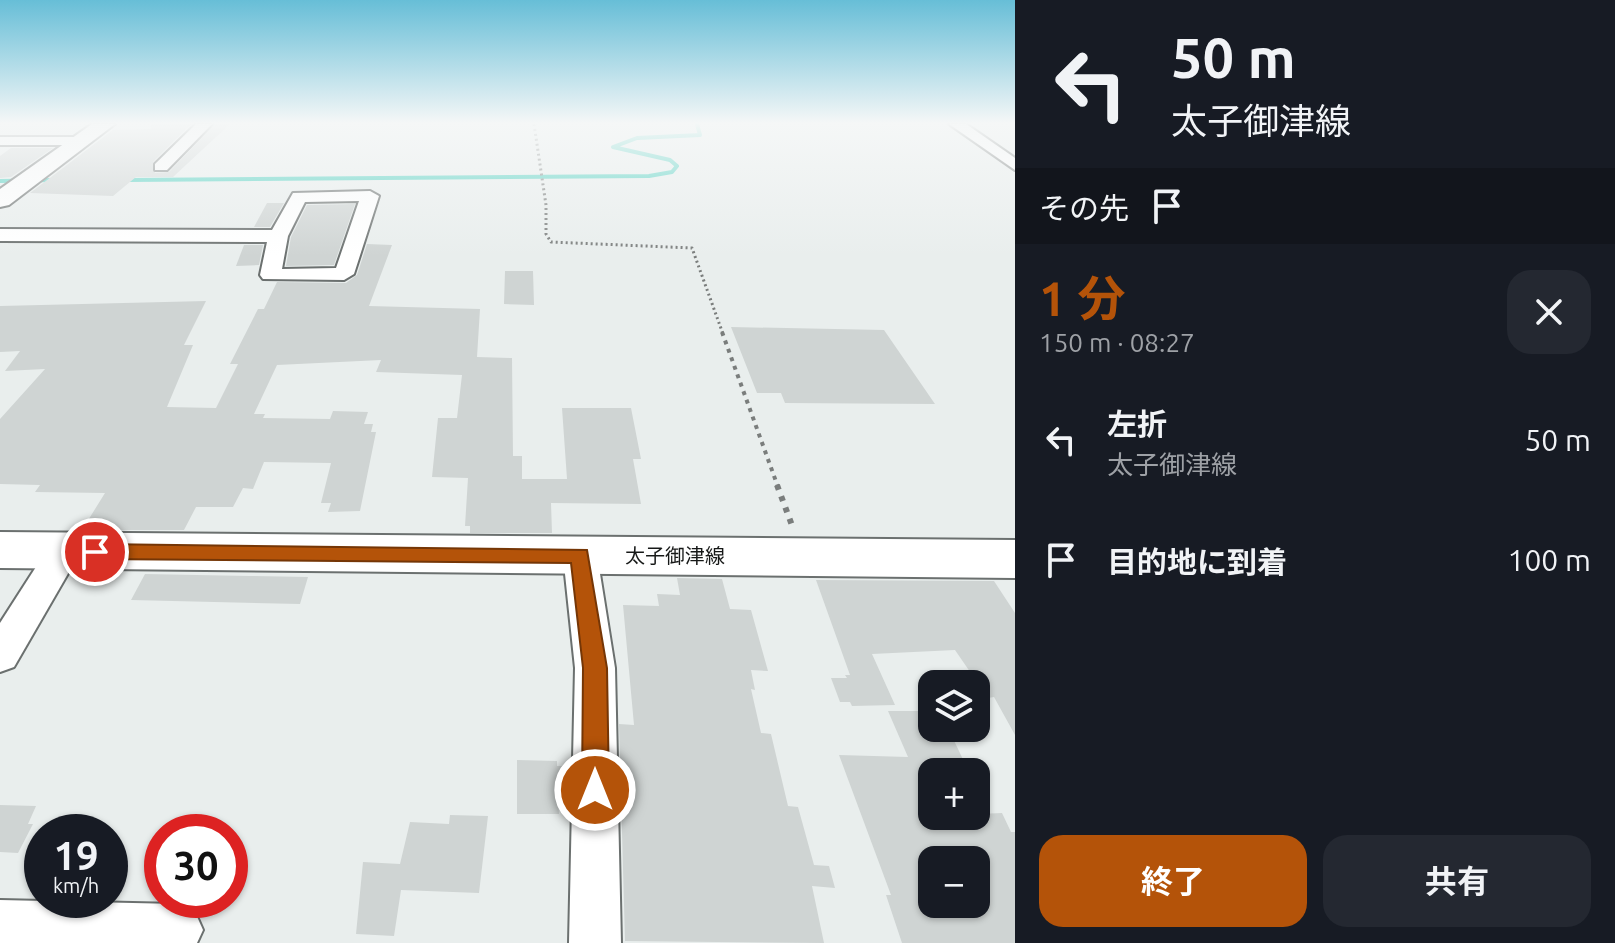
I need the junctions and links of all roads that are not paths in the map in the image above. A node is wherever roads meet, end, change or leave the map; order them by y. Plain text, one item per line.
1 (44, 168) edge
2 (0, 200) edge
3 (0, 235) edge
4 (278, 236) junction
5 (0, 550) edge
6 (64, 551) junction
7 (580, 555) junction
8 (1015, 559) edge
9 (2, 649) edge
10 (0, 925) edge
11 (177, 930) dead end
12 (595, 943) edge

1 - 2 street
3 - 4 street
4 - 4 street
5 - 6 main road, 太子御津線
6 - 7 main road, 太子御津線
6 - 9 street
7 - 8 main road, 太子御津線
7 - 12 street
10 - 11 street

